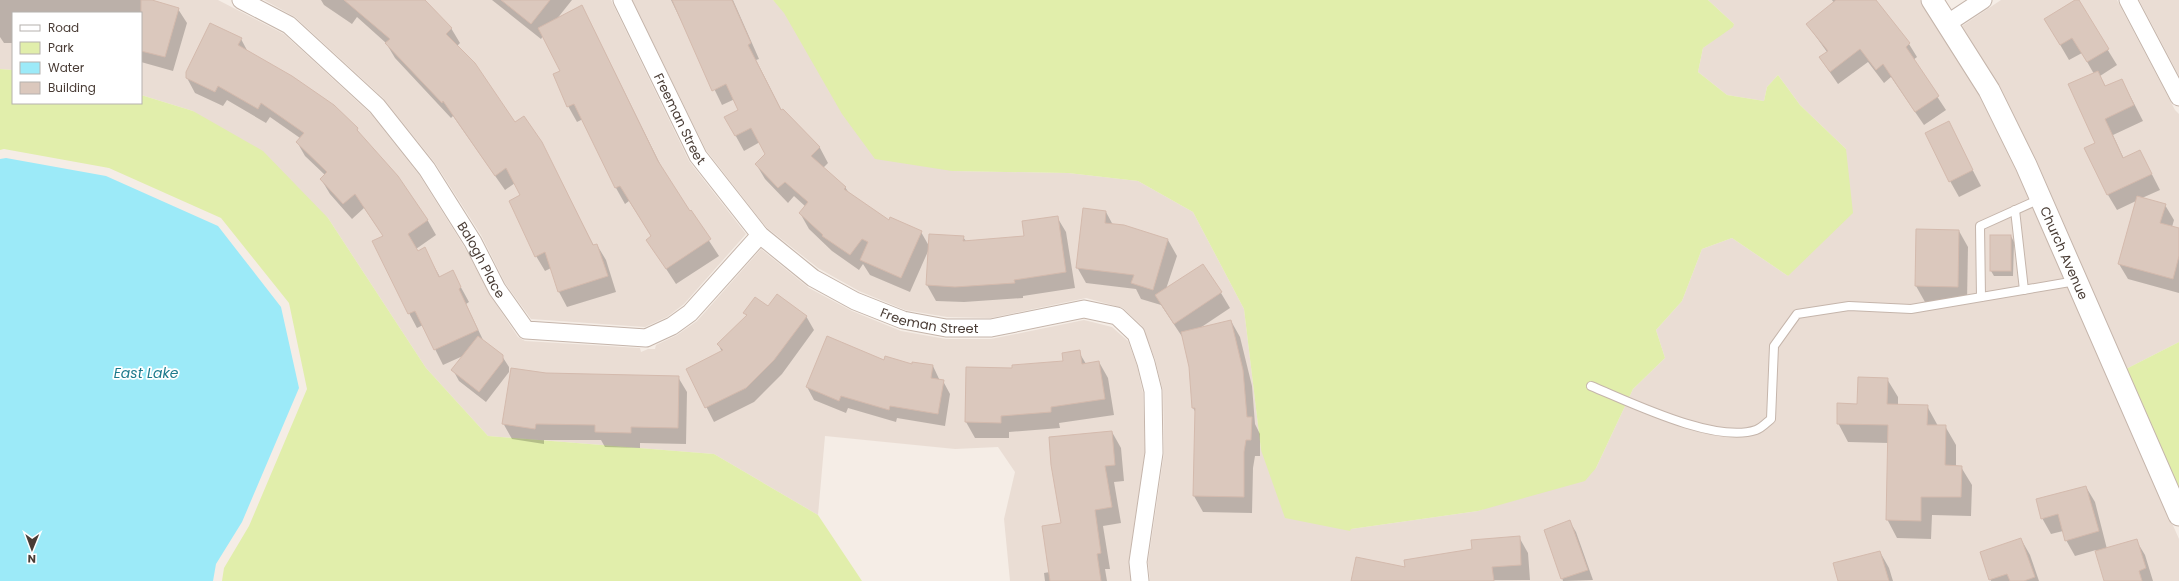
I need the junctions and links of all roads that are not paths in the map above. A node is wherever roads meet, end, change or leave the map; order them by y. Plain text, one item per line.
1 (241, 0) edge
2 (622, 0) edge
3 (1932, 0) edge
4 (1983, 0) edge
5 (2128, 0) edge
6 (1948, 23) junction
7 (2179, 97) edge
8 (2041, 199) junction
9 (2015, 210) junction
10 (760, 235) junction
11 (2076, 281) junction
12 (2024, 290) junction
13 (1981, 297) junction
14 (1591, 386) dead end
15 (2179, 515) edge
16 (1140, 581) edge

1 - 10 street, Balogh Place
2 - 10 street, Freeman Street
3 - 6 street, Church Avenue
4 - 6 street
5 - 7 street
6 - 8 street, Church Avenue
8 - 9 lane
8 - 11 street, Church Avenue
9 - 12 lane
9 - 13 lane
10 - 16 street, Freeman Street
11 - 12 lane
11 - 15 street, Church Avenue
12 - 13 lane
13 - 14 lane

